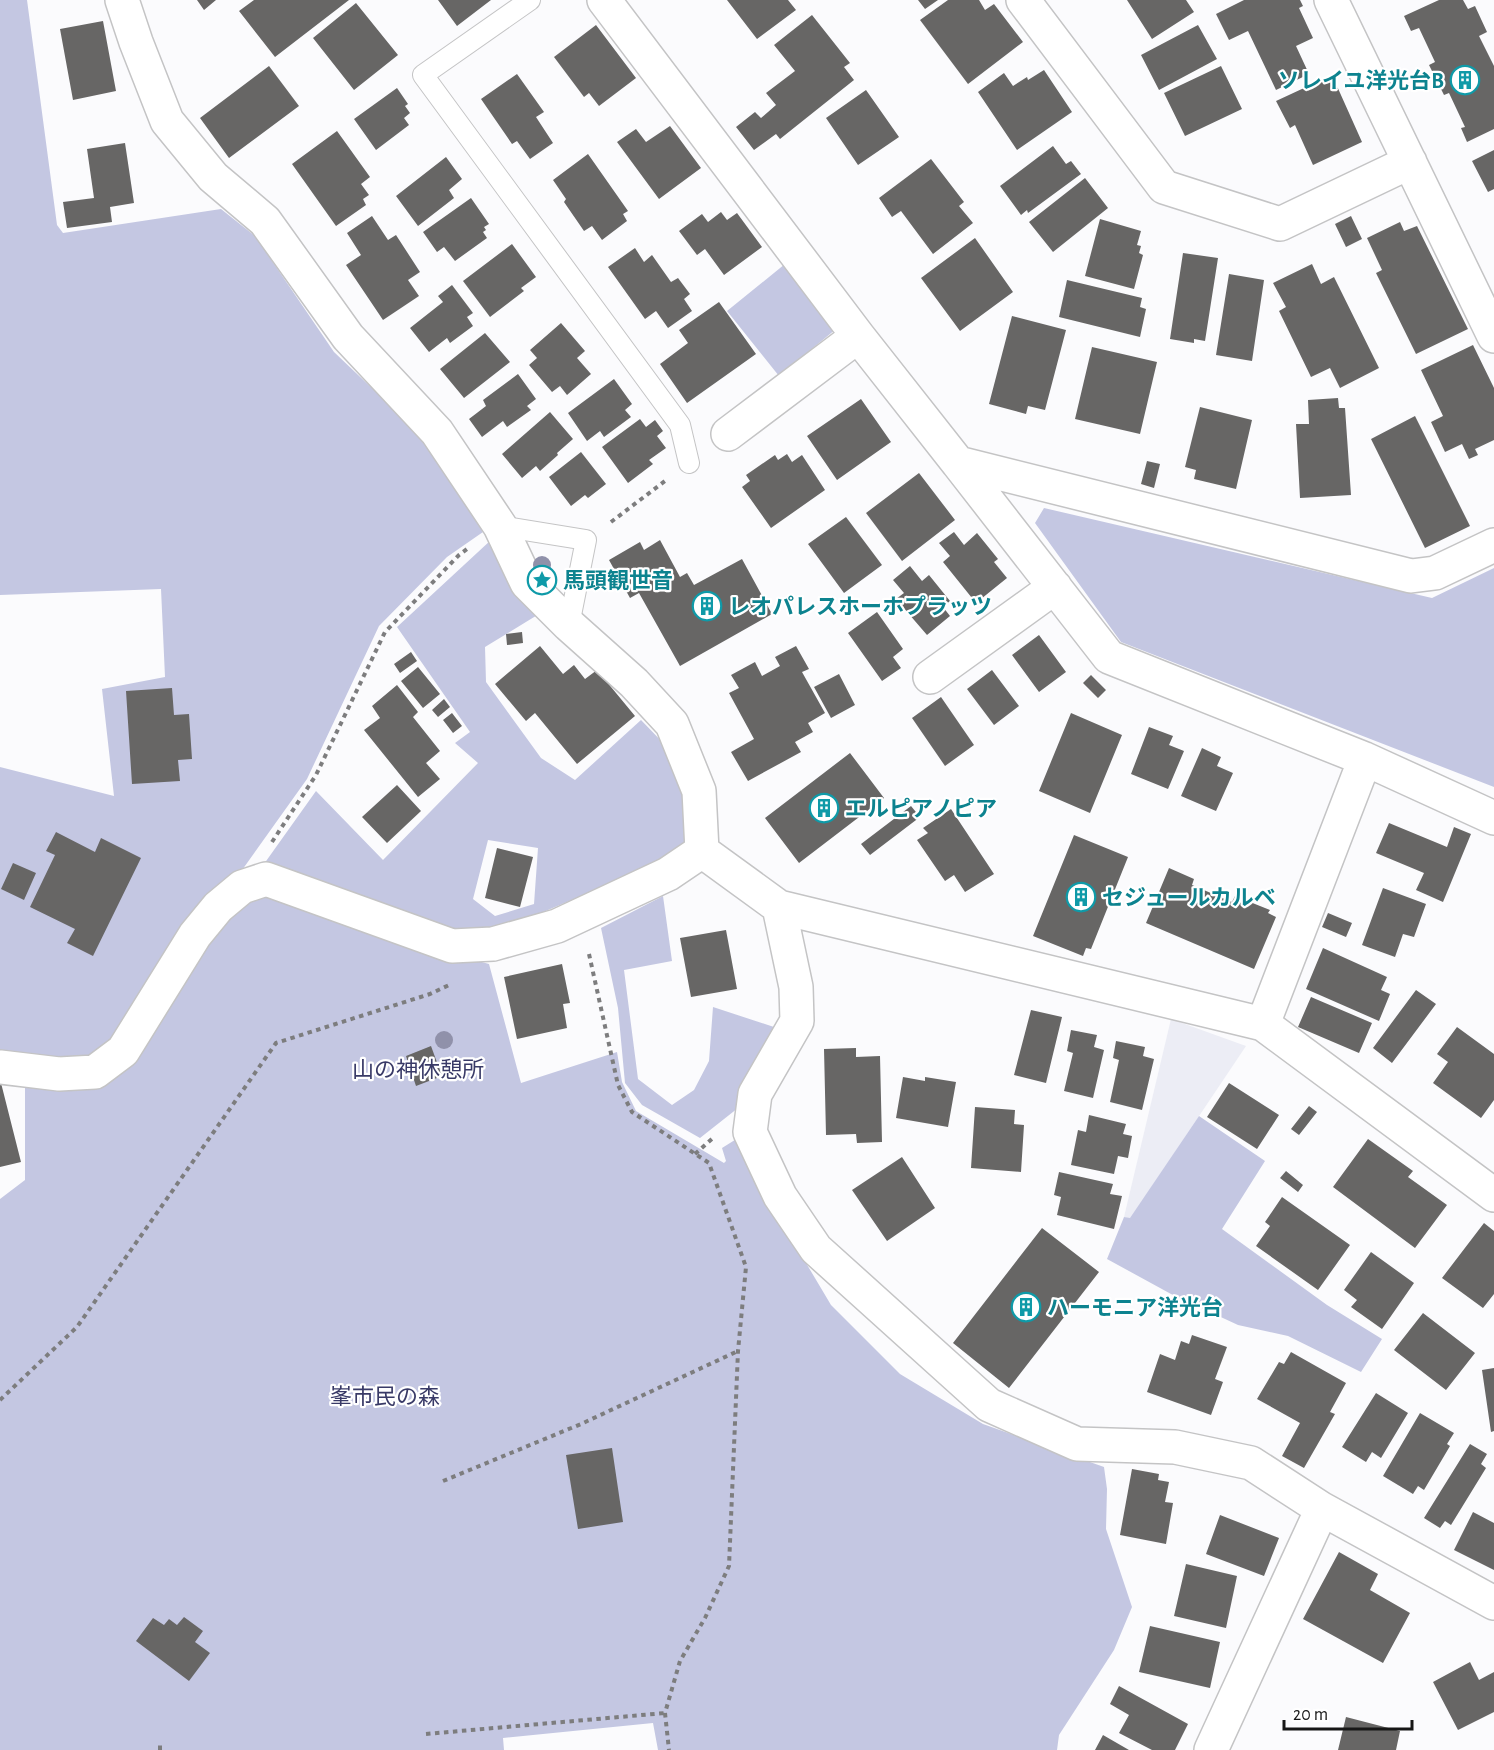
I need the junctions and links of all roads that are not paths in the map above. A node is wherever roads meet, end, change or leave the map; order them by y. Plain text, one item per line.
1 (122, 0) edge
2 (530, 0) edge
3 (604, 0) edge
4 (1023, 0) edge
5 (1331, 0) edge
6 (1410, 162) junction
7 (858, 336) junction
8 (1494, 336) edge
9 (728, 434) dead end
10 (689, 463) road end
11 (958, 463) junction
12 (500, 526) junction
13 (1494, 545) edge
14 (1055, 587) junction
15 (569, 625) junction
16 (930, 677) dead end
17 (1365, 759) junction
18 (1494, 819) edge
19 (702, 851) junction
20 (779, 907) junction
21 (1263, 1024) junction
22 (0, 1066) edge
23 (1494, 1195) edge
24 (1322, 1509) junction
25 (1494, 1603) edge
26 (1211, 1750) edge

1 - 12 street
2 - 10 lane
3 - 7 street
4 - 6 street
5 - 6 street
6 - 8 street
7 - 9 street
7 - 11 street
11 - 13 street
11 - 14 street
12 - 15 street
12 - 15 lane
14 - 16 street
14 - 17 street
15 - 19 street
17 - 18 street
17 - 21 street
19 - 20 street
19 - 22 street
20 - 21 street
20 - 24 street
21 - 23 street
24 - 25 street
24 - 26 street

